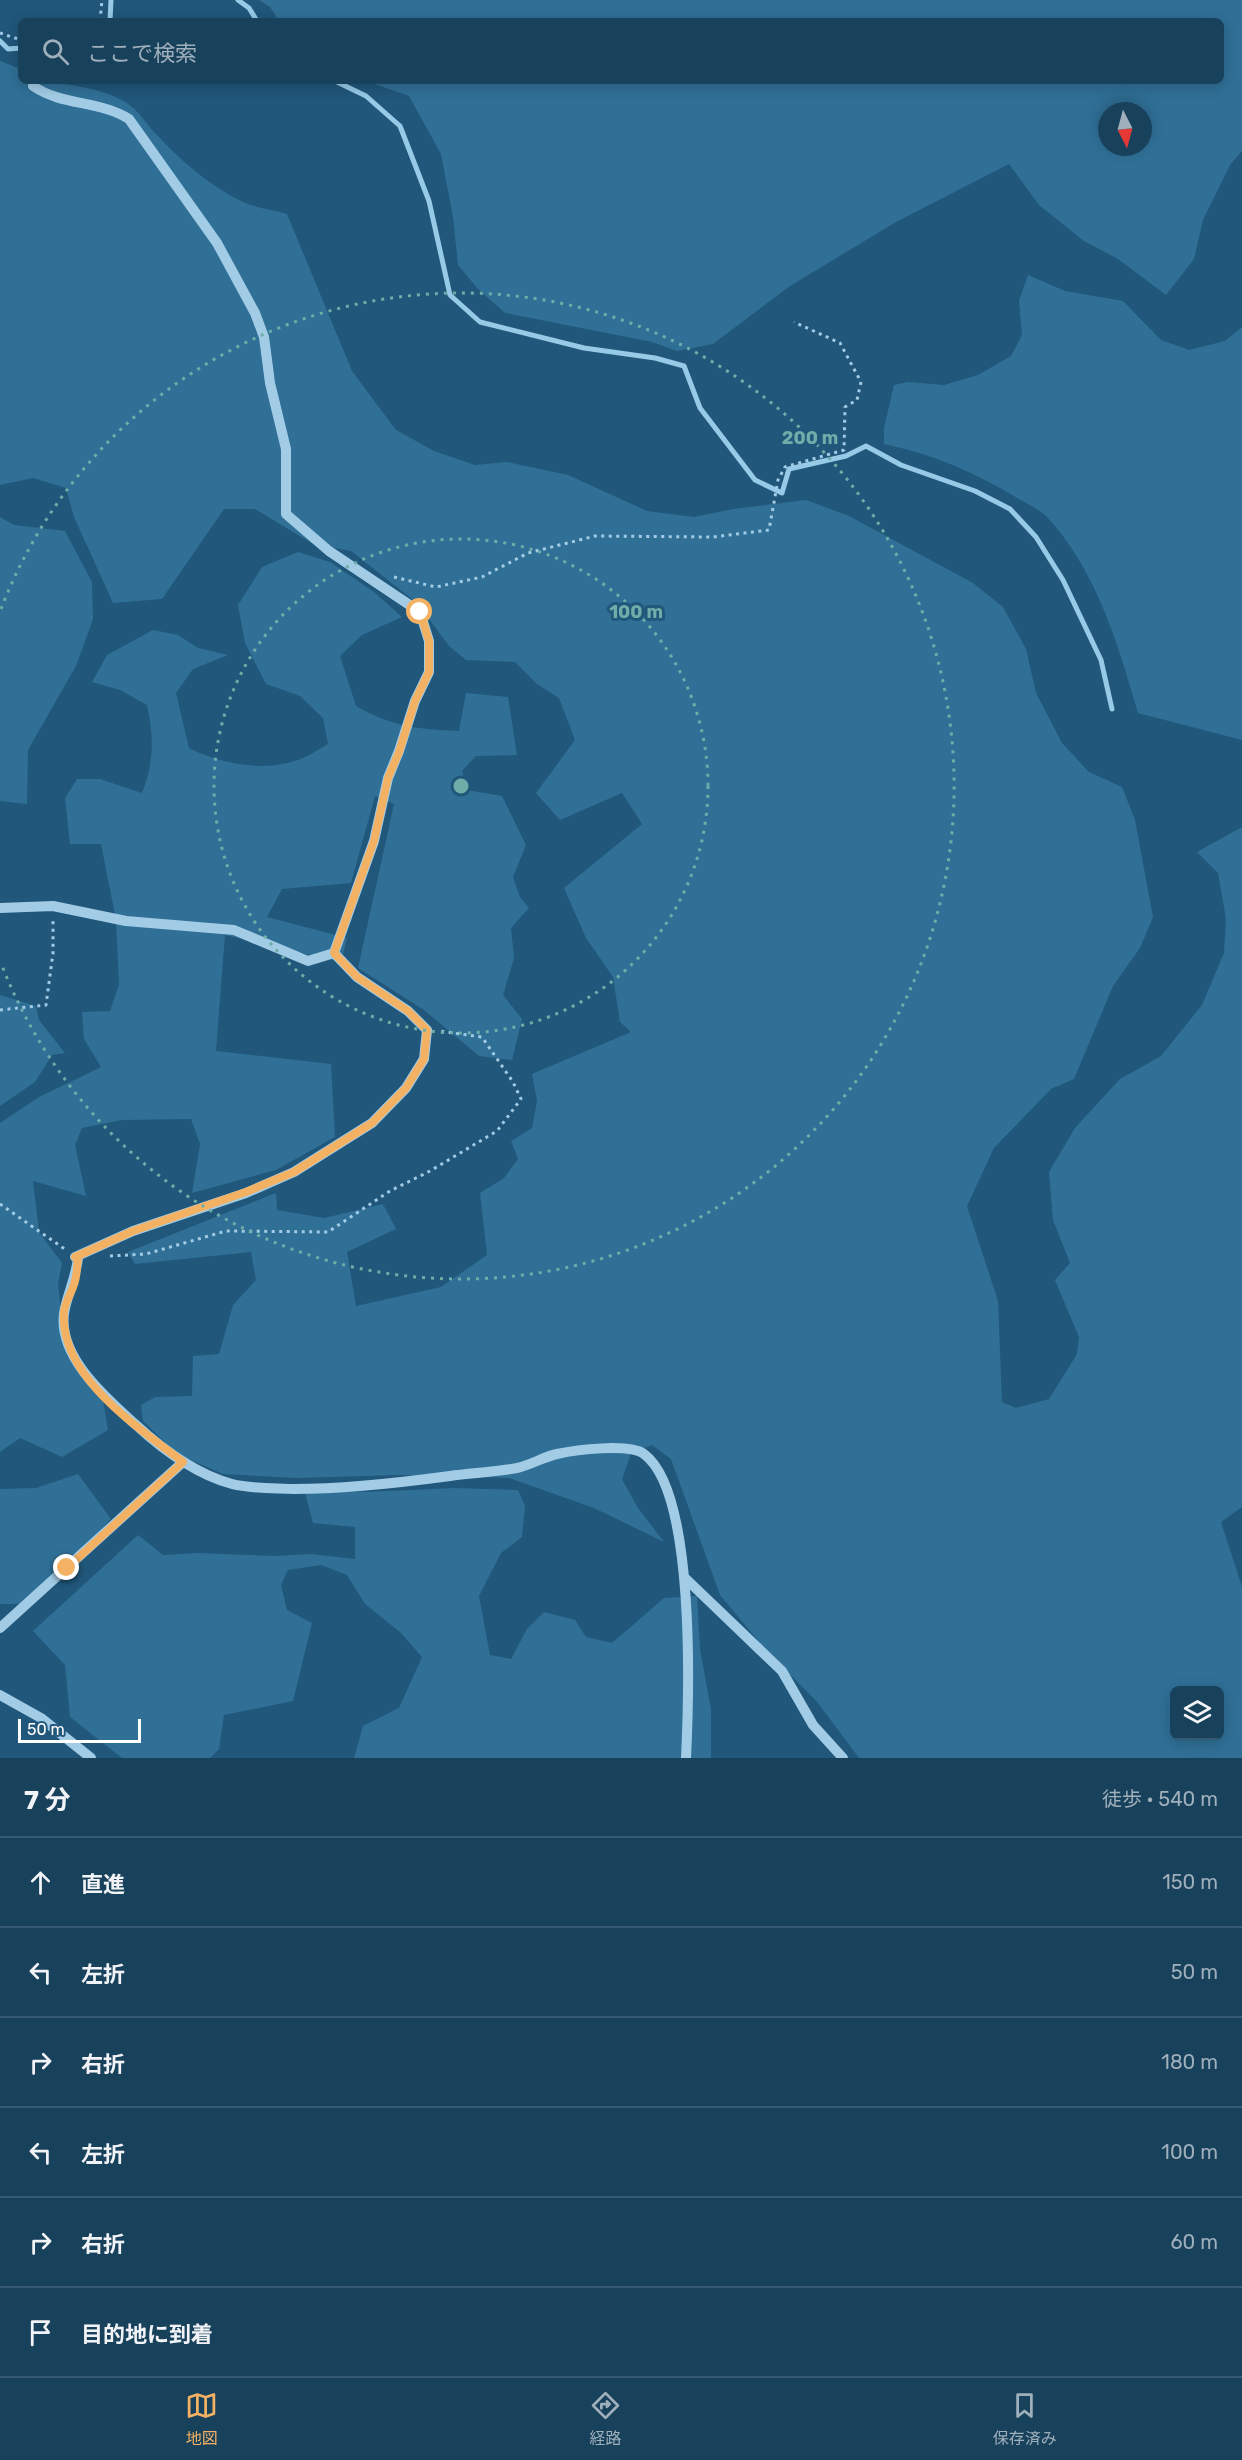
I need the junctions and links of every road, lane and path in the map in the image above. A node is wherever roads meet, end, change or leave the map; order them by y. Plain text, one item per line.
1 (102, 0) edge
2 (100, 18) edge
3 (0, 33) edge
4 (18, 39) edge
5 (33, 86) dead end
6 (794, 322) dead end
7 (385, 575) dead end
8 (53, 906) junction
9 (0, 908) edge
10 (334, 953) junction
11 (0, 1010) edge
12 (427, 1030) junction
13 (0, 1204) edge
14 (77, 1257) junction
15 (183, 1462) junction
16 (684, 1577) junction
17 (0, 1628) edge
18 (0, 1695) edge
19 (91, 1758) edge
20 (686, 1758) edge
21 (843, 1758) edge

1 - 2 path
3 - 4 path
5 - 10 street
6 - 7 path
8 - 9 street
8 - 10 street
8 - 11 path
10 - 12 street
12 - 14 street
12 - 14 path
13 - 14 path
14 - 15 street
15 - 16 street
15 - 17 street
16 - 20 street
16 - 21 street
18 - 19 street

